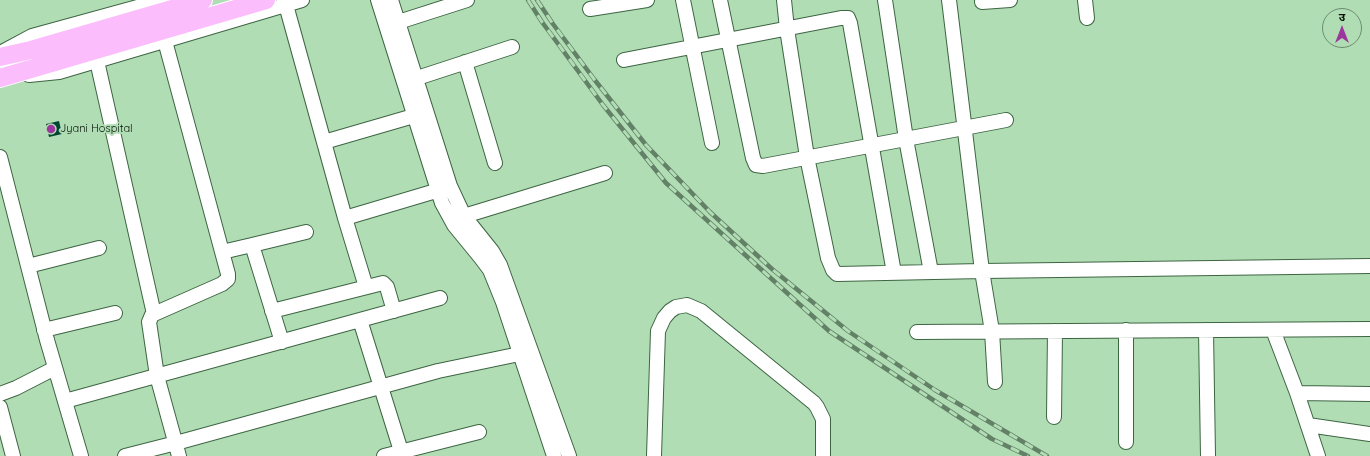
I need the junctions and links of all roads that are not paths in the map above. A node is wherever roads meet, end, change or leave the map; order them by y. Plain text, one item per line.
1 (163, 0) edge
2 (203, 0) edge
3 (266, 0) edge
4 (302, 0) edge
5 (378, 0) edge
6 (391, 0) edge
7 (467, 0) edge
8 (647, 0) edge
9 (683, 0) edge
10 (720, 0) edge
11 (784, 0) edge
12 (885, 0) edge
13 (949, 0) edge
14 (1010, 0) edge
15 (1085, 0) edge
16 (982, 2) dead end
17 (286, 5) junction
18 (590, 9) dead end
19 (1087, 18) dead end
20 (392, 24) junction
21 (787, 29) junction
22 (728, 40) junction
23 (165, 41) junction
24 (512, 46) dead end
25 (692, 47) junction
26 (0, 54) edge
27 (0, 57) edge
28 (624, 60) dead end
29 (97, 61) junction
30 (464, 62) junction
31 (1, 77) edge
32 (410, 80) junction
33 (421, 114) junction
34 (1006, 120) dead end
35 (965, 128) junction
36 (906, 139) junction
37 (324, 142) junction
38 (712, 143) dead end
39 (871, 145) junction
40 (0, 157) edge
41 (807, 157) junction
42 (495, 163) dead end
43 (605, 174) dead end
44 (444, 188) junction
45 (464, 216) junction
46 (345, 218) junction
47 (306, 232) dead end
48 (252, 245) junction
49 (99, 248) dead end
50 (222, 252) junction
51 (28, 266) junction
52 (1370, 266) edge
53 (982, 271) junction
54 (931, 272) junction
55 (894, 273) junction
56 (366, 286) junction
57 (440, 298) dead end
58 (272, 311) junction
59 (394, 311) junction
60 (114, 313) dead end
61 (154, 314) junction
62 (360, 320) junction
63 (1370, 329) edge
64 (44, 330) junction
65 (1126, 330) junction
66 (1206, 330) junction
67 (1273, 330) junction
68 (992, 331) junction
69 (1055, 331) junction
70 (916, 332) dead end
71 (282, 342) junction
72 (526, 353) junction
73 (55, 368) junction
74 (157, 376) junction
75 (995, 382) dead end
76 (380, 386) junction
77 (1297, 393) junction
78 (0, 394) edge
79 (1370, 394) edge
80 (65, 401) junction
81 (0, 407) edge
82 (1054, 417) dead end
83 (1308, 425) junction
84 (479, 432) dead end
85 (1370, 434) edge
86 (1126, 442) dead end
87 (178, 450) edge
88 (401, 451) junction
89 (561, 455) edge
90 (13, 456) edge
91 (81, 456) edge
92 (126, 456) edge
93 (384, 456) edge
94 (654, 456) edge
95 (823, 456) edge
96 (1208, 456) edge
97 (1318, 456) edge

1 - 26 street
2 - 27 main road
3 - 31 main road
4 - 17 street
5 - 20 street
6 - 20 street
7 - 20 street
8 - 18 street
9 - 25 street
10 - 22 street
11 - 21 street
12 - 36 street
13 - 35 street
14 - 16 street
15 - 19 street
17 - 23 street
17 - 37 street
20 - 32 street
21 - 22 street
21 - 39 street
21 - 41 street
22 - 25 street
22 - 41 street
23 - 29 street
23 - 50 street
24 - 30 street
25 - 28 street
25 - 38 street
29 - 31 street
29 - 61 street
30 - 32 street
30 - 42 street
32 - 33 street
33 - 37 street
33 - 44 street
34 - 35 street
35 - 36 street
35 - 53 street
36 - 39 street
36 - 54 street
37 - 46 street
39 - 41 street
39 - 55 street
40 - 51 street
41 - 55 street
43 - 45 street
44 - 45 street
44 - 46 street
44 - 72 street
45 - 72 street
46 - 56 street
47 - 48 street
48 - 50 street
48 - 58 street
49 - 51 street
50 - 61 street
51 - 64 street
52 - 53 street
53 - 54 street
53 - 68 street
54 - 55 street
56 - 58 street
56 - 59 street
57 - 59 street
58 - 71 street
59 - 62 street
60 - 64 street
61 - 74 street
62 - 71 street
62 - 76 street
63 - 67 street
64 - 73 street
65 - 66 street
65 - 69 street
65 - 86 street
66 - 67 street
66 - 96 street
67 - 77 street
68 - 69 street
68 - 70 street
68 - 75 street
69 - 82 street
71 - 74 street
72 - 76 street
72 - 89 street
73 - 78 street
73 - 80 street
74 - 80 street
74 - 87 street
76 - 87 street
76 - 88 street
77 - 79 street
77 - 83 street
80 - 91 street
81 - 90 street
83 - 85 street
83 - 97 street
84 - 88 street
87 - 92 street
88 - 93 street
94 - 95 street

